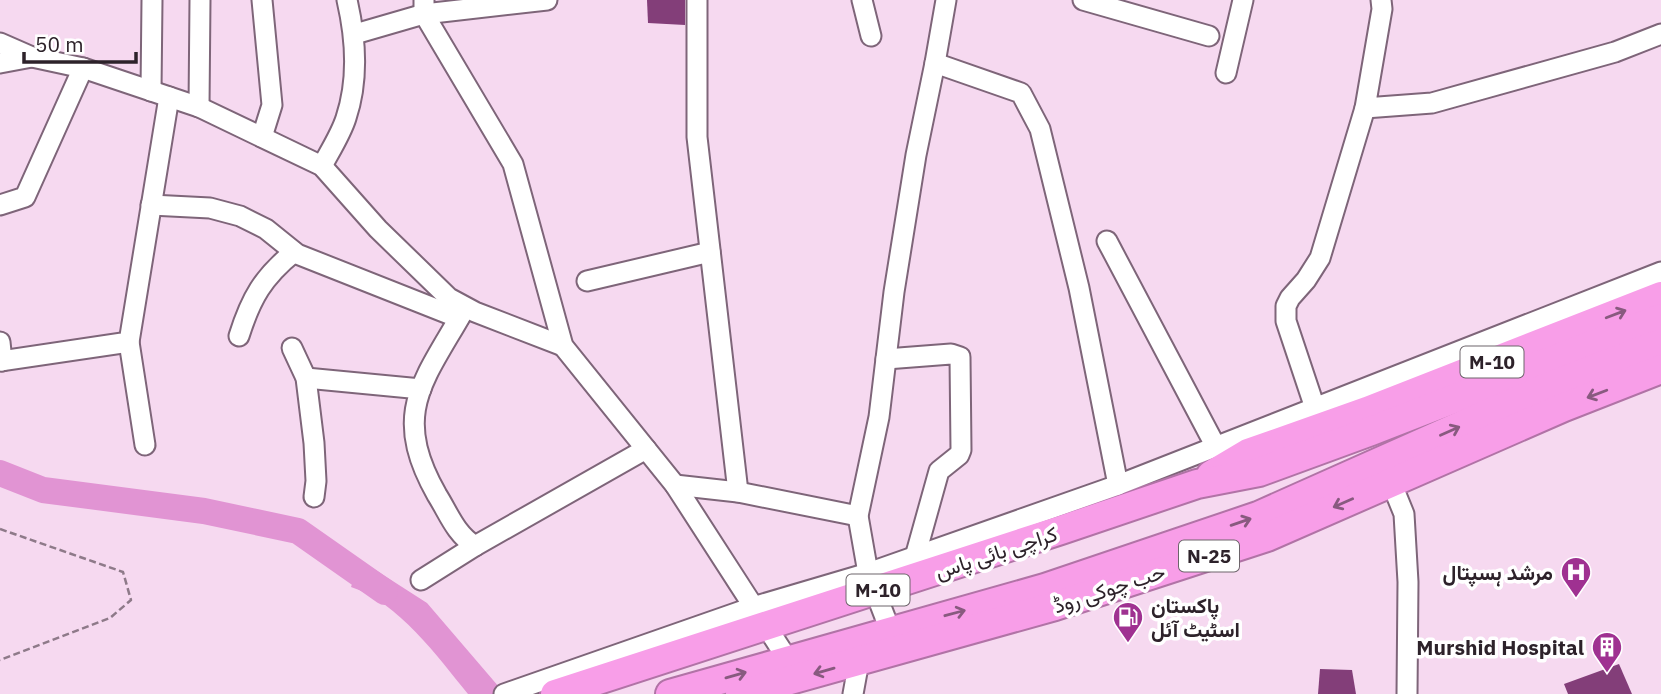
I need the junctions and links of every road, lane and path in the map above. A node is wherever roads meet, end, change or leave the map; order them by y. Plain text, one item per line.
1 (152, 0) edge
2 (200, 0) edge
3 (262, 0) edge
4 (347, 0) edge
5 (547, 0) edge
6 (697, 0) edge
7 (862, 0) edge
8 (946, 0) edge
9 (1083, 0) edge
10 (1243, 0) edge
11 (1381, 0) edge
12 (424, 7) edge
13 (355, 34) junction
14 (1661, 34) edge
15 (871, 36) dead end
16 (1209, 36) dead end
17 (0, 43) edge
18 (32, 57) junction
19 (0, 63) edge
20 (935, 63) junction
21 (83, 68) junction
22 (1226, 74) dead end
23 (160, 94) junction
24 (200, 107) junction
25 (1365, 108) junction
26 (262, 137) junction
27 (322, 166) junction
28 (0, 205) edge
29 (151, 205) junction
30 (1107, 241) dead end
31 (294, 252) junction
32 (710, 252) junction
33 (1661, 272) edge
34 (587, 281) dead end
35 (1661, 296) edge
36 (462, 313) junction
37 (1661, 318) edge
38 (239, 336) dead end
39 (129, 342) junction
40 (1661, 342) edge
41 (563, 346) junction
42 (292, 348) dead end
43 (1, 355) edge
44 (886, 359) junction
45 (1661, 369) edge
46 (306, 378) junction
47 (421, 389) junction
48 (1321, 428) junction
49 (145, 445) dead end
50 (1216, 447) junction
51 (646, 449) junction
52 (1391, 482) junction
53 (675, 485) junction
54 (1118, 485) junction
55 (738, 492) junction
56 (314, 497) dead end
57 (858, 516) junction
58 (0, 529) edge
59 (475, 545) junction
60 (915, 557) junction
61 (421, 580) dead end
62 (872, 582) junction
63 (760, 617) junction
64 (890, 630) junction
65 (0, 660) edge
66 (788, 660) junction
67 (859, 661) junction
68 (547, 688) edge
69 (504, 694) edge
70 (670, 694) edge
71 (740, 694) edge
72 (853, 694) edge
73 (1407, 694) edge

1 - 23 street
2 - 24 street
3 - 26 street
4 - 13 street
5 - 12 street
6 - 32 street
7 - 15 street
8 - 20 street
9 - 16 street
10 - 22 street
11 - 25 street
12 - 13 street
12 - 41 street
13 - 27 street
14 - 25 street
17 - 18 street
18 - 19 street
18 - 21 street
20 - 44 street
20 - 54 street
21 - 23 street
21 - 28 street
23 - 24 street
23 - 29 street
24 - 26 street
25 - 48 street
26 - 27 street
27 - 36 street
29 - 31 street
29 - 39 street
30 - 50 street
31 - 36 street
31 - 38 street
32 - 34 street
32 - 55 street
33 - 48 street
48 -> 35 highway, کراچی بائی پاس / M-10
36 - 41 street
36 - 47 street
37 - 48 highway, کراچی بائی پاس / M-10
39 - 43 street
39 - 49 street
64 -> 40 highway
41 - 51 street
42 - 46 street
44 - 57 street
44 - 60 street
45 -> 52 highway, حب چوکی روڈ / N-25
46 - 47 street
46 - 56 street
47 - 59 street
48 - 50 street
48 - 62 highway, کراچی بائی پاس / M-10
50 - 54 street
51 - 53 street
51 - 59 street
52 -> 67 highway, حب چوکی روڈ / N-25
52 - 73 street
53 - 55 street
53 - 63 street
54 - 60 street
55 - 57 street
57 - 62 street
58 - 65 path
59 - 61 street
60 - 62 street
62 - 63 highway, کراچی بائی پاس / M-10
62 - 64 street
63 - 66 street
63 - 68 highway, کراچی بائی پاس / M-10
64 - 66 highway
70 -> 66 highway
67 -> 71 highway, حب چوکی روڈ / N-25
67 - 72 street
68 - 69 street

